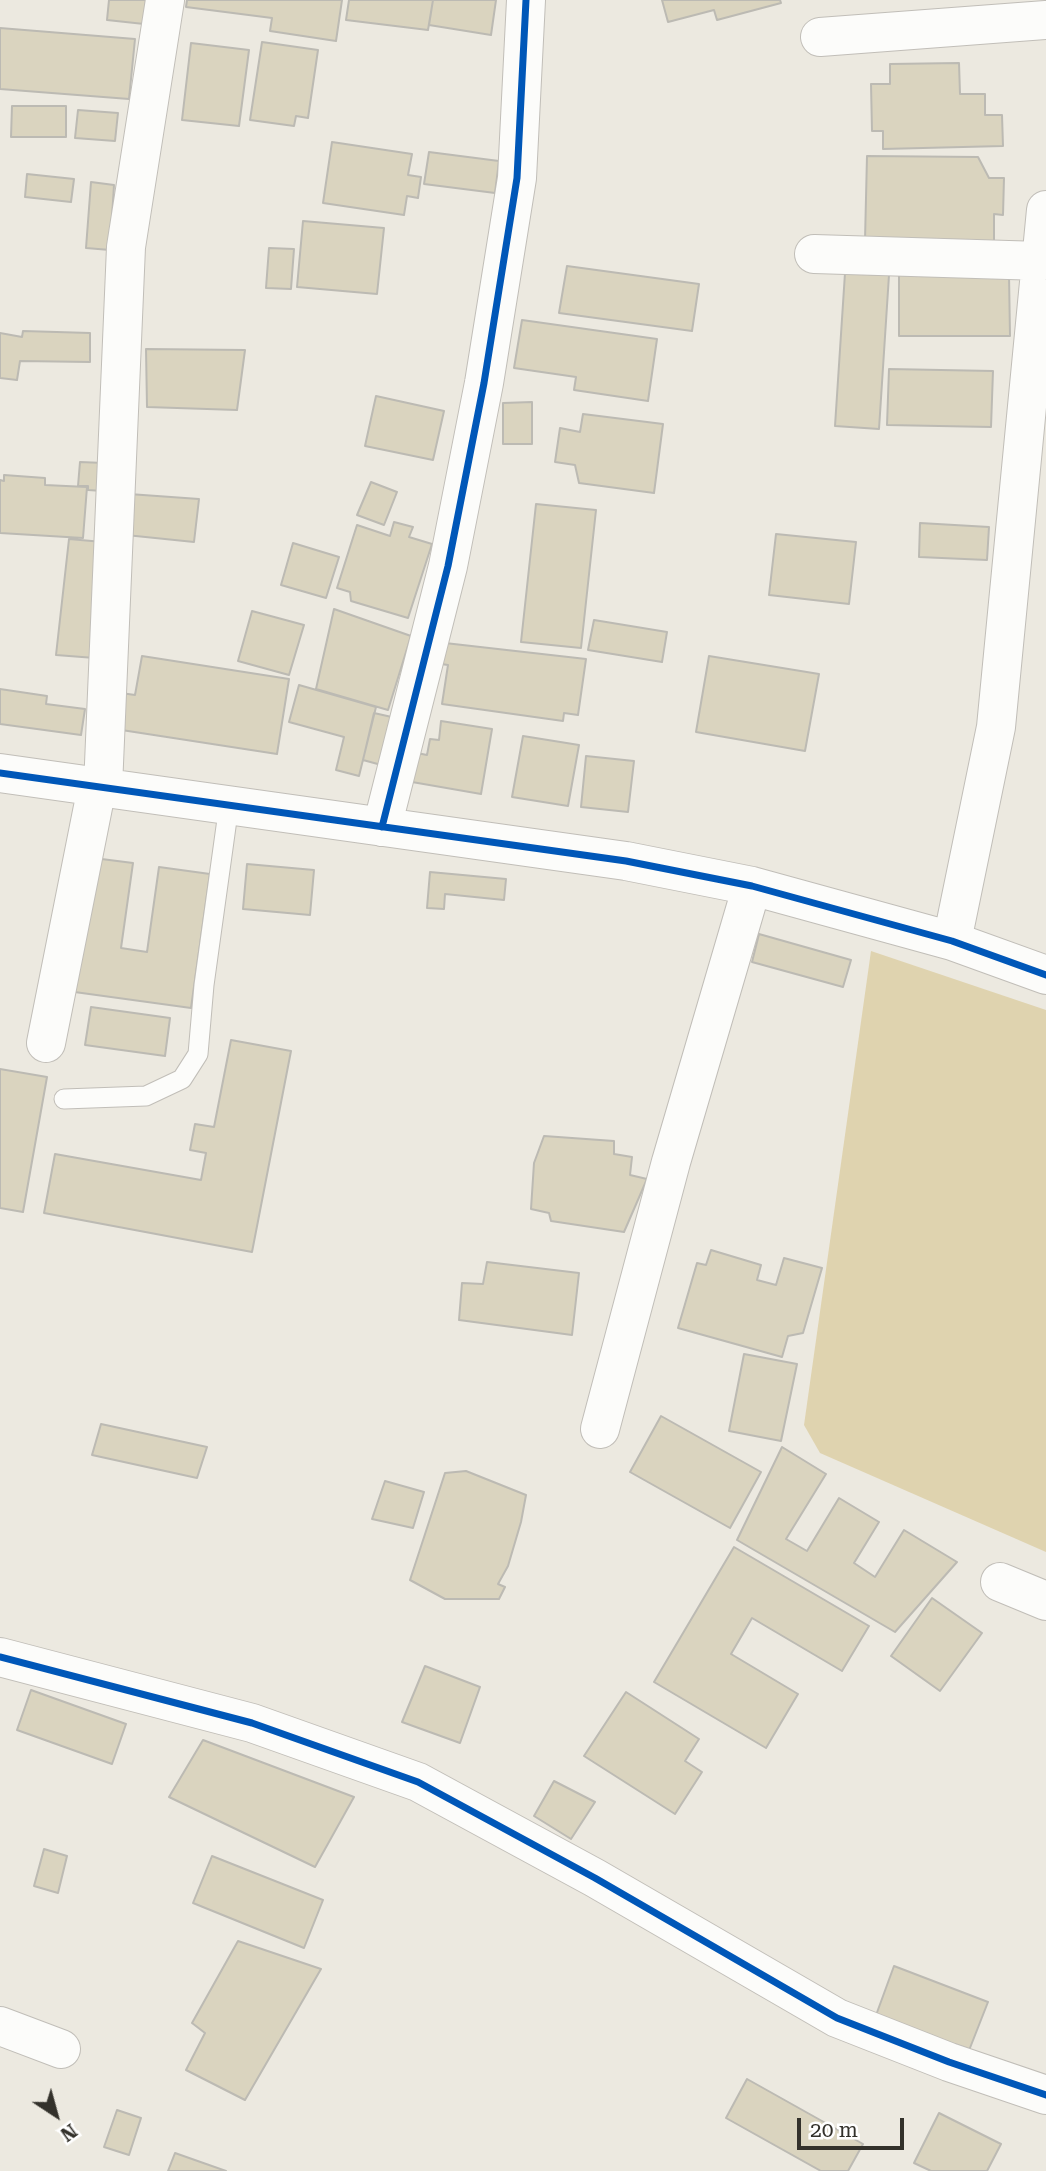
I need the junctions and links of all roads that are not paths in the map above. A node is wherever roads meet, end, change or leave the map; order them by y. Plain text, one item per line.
1 (165, 0) edge
2 (526, 0) edge
3 (1046, 20) edge
4 (820, 37) dead end
5 (1046, 210) edge
6 (814, 254) dead end
7 (1041, 261) junction
8 (0, 774) edge
9 (100, 787) junction
10 (229, 805) junction
11 (382, 827) junction
12 (752, 886) junction
13 (952, 941) junction
14 (1046, 975) edge
15 (46, 1043) dead end
16 (64, 1099) dead end
17 (600, 1429) dead end
18 (1000, 1582) dead end
19 (1046, 1601) edge
20 (0, 1657) edge
21 (0, 2026) edge
22 (61, 2049) dead end
23 (1046, 2095) edge

1 - 9 street
2 - 11 street
3 - 4 street
5 - 7 street
6 - 7 street
7 - 13 street
8 - 9 street
9 - 10 street
9 - 15 street
10 - 11 street
10 - 16 lane
11 - 12 street
12 - 13 street
12 - 17 street
13 - 14 street
18 - 19 street
20 - 23 street
21 - 22 street

